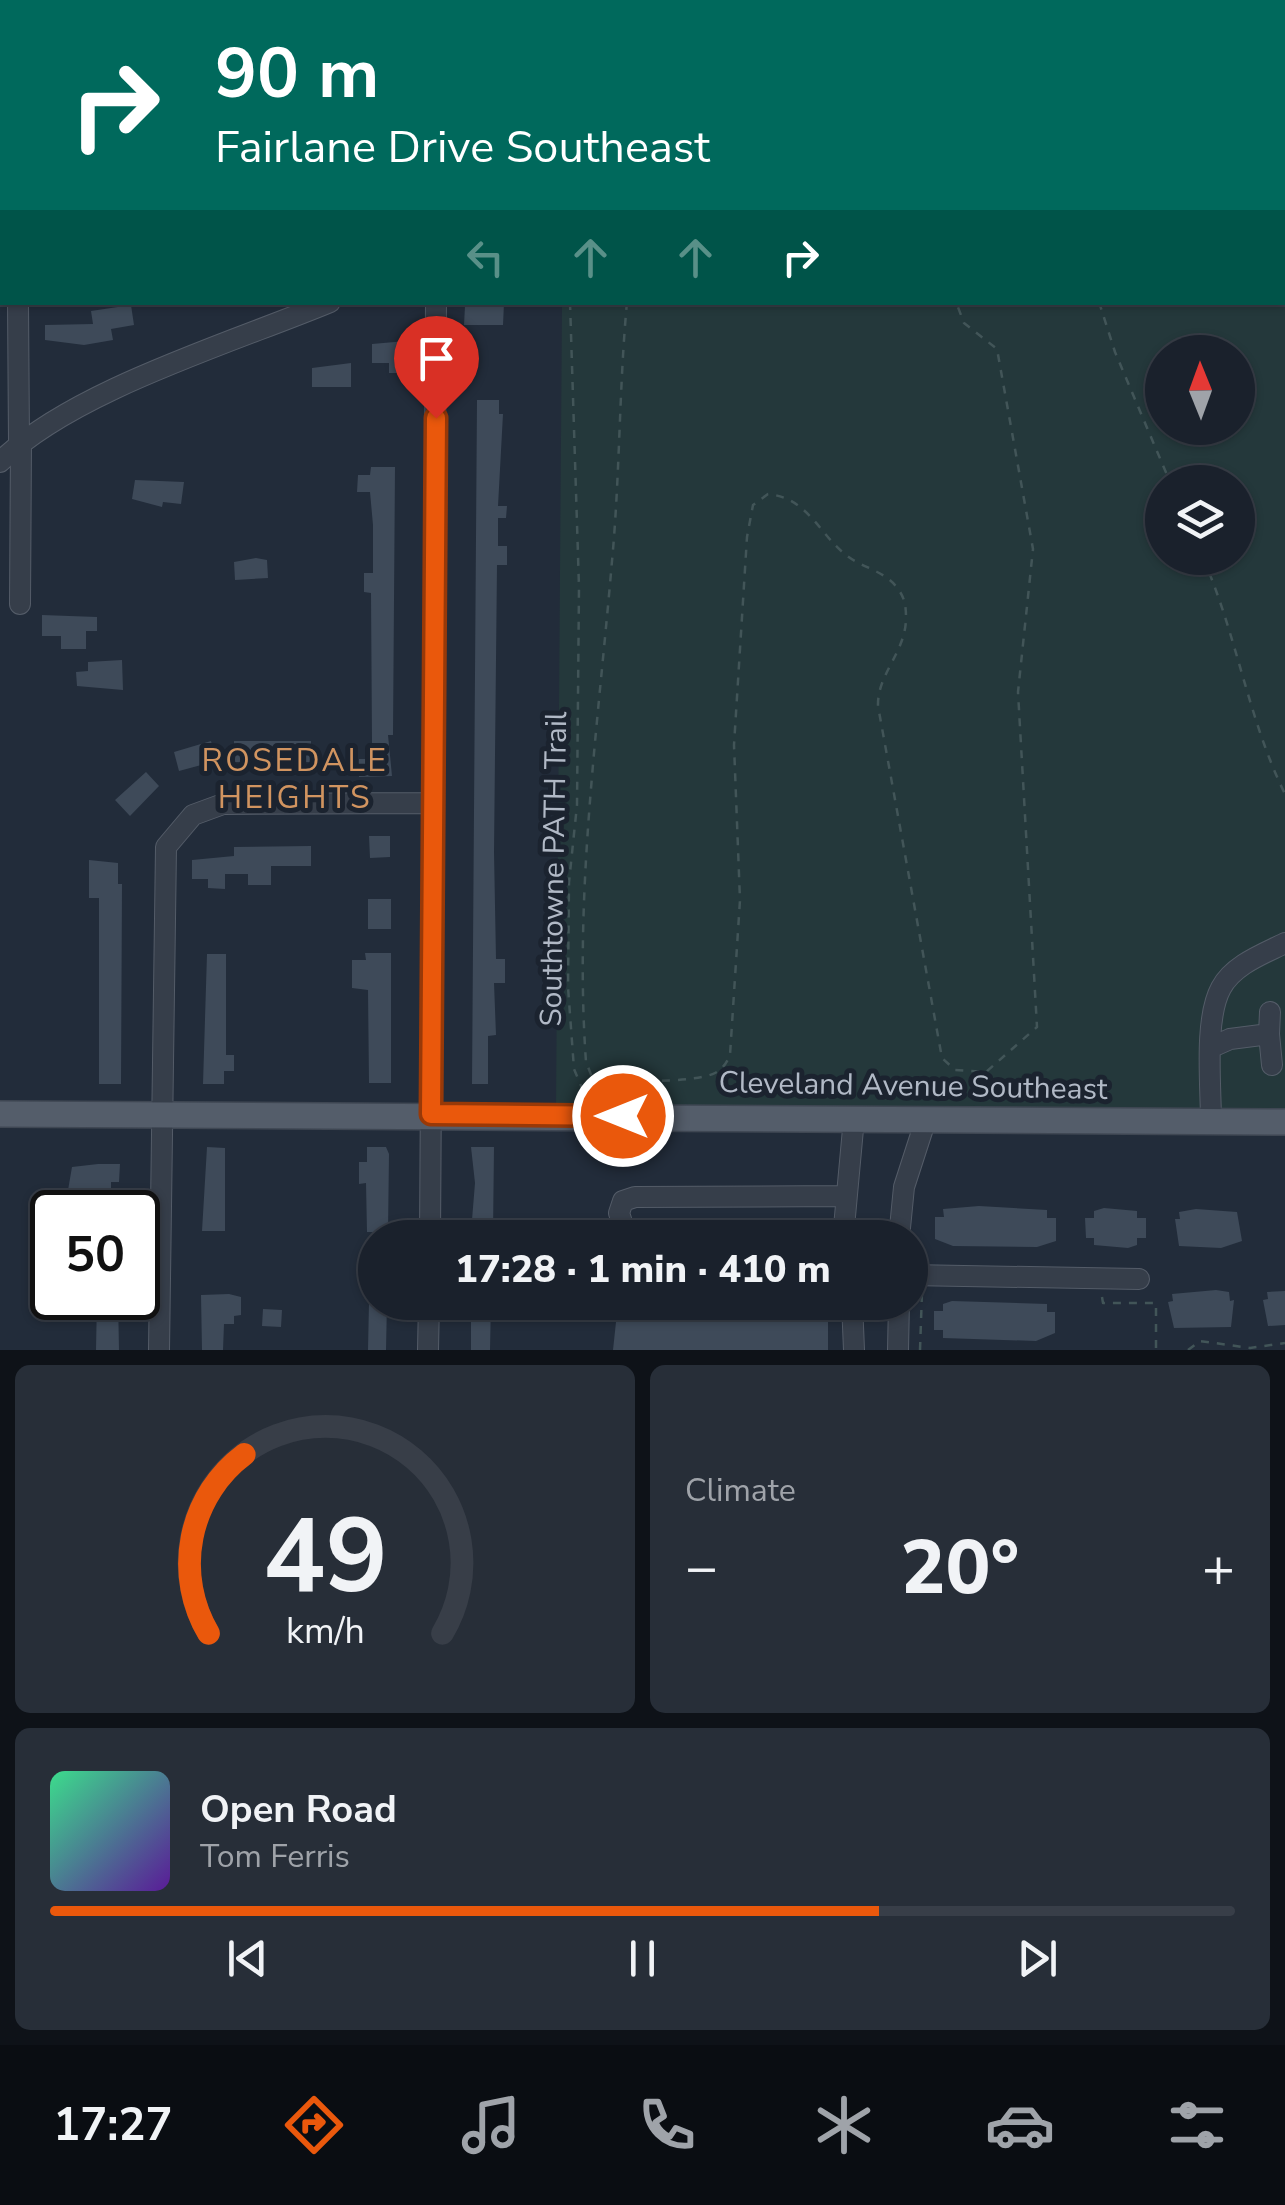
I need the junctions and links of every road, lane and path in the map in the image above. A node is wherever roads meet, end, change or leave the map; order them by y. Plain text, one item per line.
1 (18, 305) edge
2 (323, 305) edge
3 (436, 305) edge
4 (570, 305) edge
5 (627, 305) edge
6 (957, 305) edge
7 (1100, 305) edge
8 (20, 443) junction
9 (0, 462) edge
10 (1163, 465) edge
11 (1210, 575) edge
12 (20, 604) dead end
13 (1285, 794) edge
14 (432, 803) junction
15 (1285, 943) edge
16 (1270, 1012) dead end
17 (1269, 1034) junction
18 (1212, 1047) junction
19 (1272, 1065) dead end
20 (604, 1098) dead end
21 (0, 1114) edge
22 (431, 1114) junction
23 (161, 1115) junction
24 (854, 1118) junction
25 (926, 1119) junction
26 (1211, 1122) junction
27 (1285, 1122) edge
28 (846, 1196) junction
29 (430, 1220) edge
30 (621, 1220) edge
31 (844, 1220) edge
32 (901, 1220) edge
33 (1138, 1279) dead end
34 (928, 1282) edge
35 (1101, 1291) dead end
36 (429, 1320) edge
37 (853, 1320) edge
38 (899, 1320) edge
39 (918, 1320) edge
40 (1285, 1343) edge
41 (159, 1350) edge
42 (428, 1350) edge
43 (854, 1350) edge
44 (898, 1350) edge
45 (920, 1350) edge
46 (1156, 1350) edge
47 (1188, 1350) edge

1 - 8 street
2 - 8 street
3 - 14 street
4 - 20 path, Southtowne PATH Trail
5 - 6 path
7 - 10 path
8 - 9 street
8 - 12 street
11 - 13 path
14 - 22 street
14 - 23 street
15 - 18 street
16 - 17 street
17 - 18 street
17 - 19 street
18 - 26 street
21 - 23 main road, Cleveland Avenue Southeast
22 - 23 main road, Cleveland Avenue Southeast
22 - 24 main road, Cleveland Avenue Southeast
22 - 29 street
23 - 41 street
24 - 25 main road, Cleveland Avenue Southeast
24 - 28 street
25 - 26 main road, Cleveland Avenue Southeast
25 - 32 street
26 - 27 main road, Cleveland Avenue Southeast
28 - 30 street
28 - 31 street
33 - 34 street
35 - 46 path
36 - 42 street
37 - 43 street
38 - 44 street
39 - 45 path
40 - 47 path

